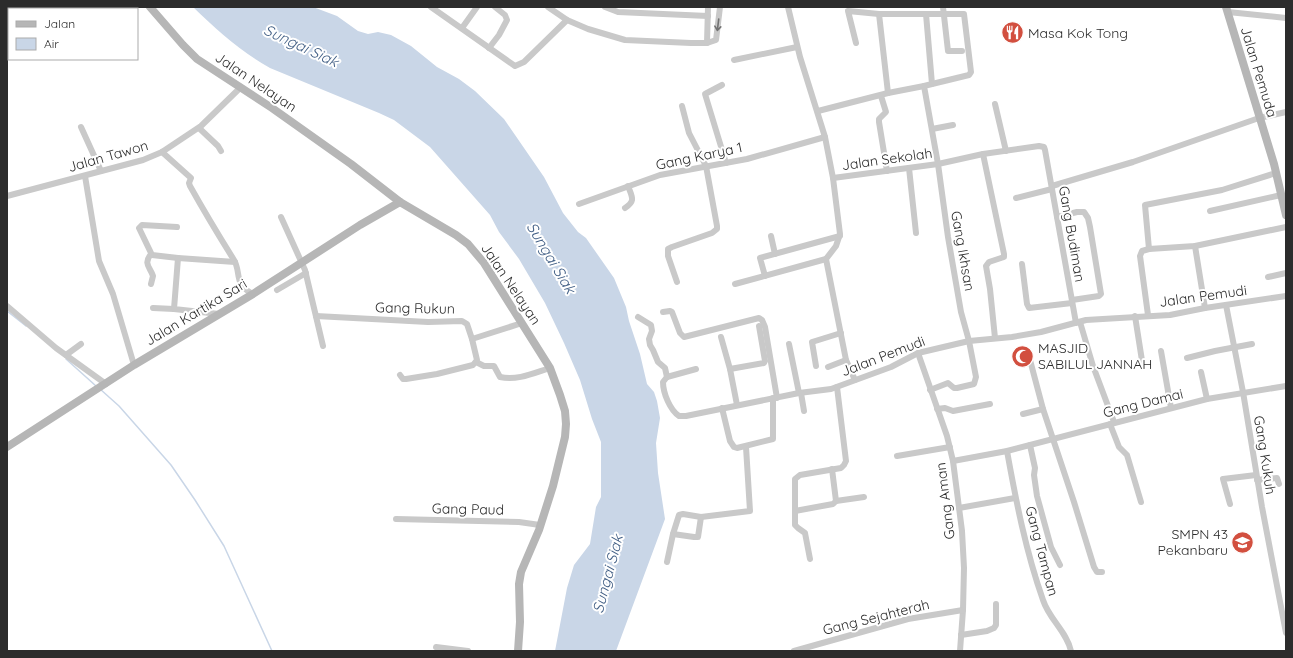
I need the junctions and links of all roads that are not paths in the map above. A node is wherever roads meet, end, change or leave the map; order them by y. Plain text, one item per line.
1 (150, 7) edge
2 (477, 7) edge
3 (495, 7) edge
4 (548, 7) edge
5 (605, 7) edge
6 (708, 7) edge
7 (720, 7) edge
8 (788, 7) edge
9 (436, 8) edge
10 (943, 10) edge
11 (1227, 10) edge
12 (879, 14) junction
13 (926, 14) junction
14 (708, 16) junction
15 (1286, 18) edge
16 (567, 20) junction
17 (462, 28) junction
18 (707, 43) junction
19 (856, 43) dead end
20 (797, 47) junction
21 (489, 48) junction
22 (962, 51) dead end
23 (734, 60) dead end
24 (932, 84) junction
25 (722, 85) dead end
26 (924, 86) junction
27 (240, 87) junction
28 (888, 93) junction
29 (880, 96) junction
30 (995, 104) dead end
31 (682, 106) dead end
32 (818, 111) junction
33 (1286, 112) edge
34 (1259, 118) junction
35 (953, 125) dead end
36 (81, 127) dead end
37 (199, 128) junction
38 (932, 129) junction
39 (825, 137) junction
40 (1006, 150) junction
41 (1045, 150) joint
42 (221, 151) dead end
43 (162, 152) junction
44 (984, 154) junction
45 (726, 163) junction
46 (938, 164) junction
47 (706, 166) junction
48 (909, 168) junction
49 (101, 171) junction
50 (887, 171) junction
51 (1276, 173) junction
52 (85, 176) junction
53 (833, 178) junction
54 (628, 186) junction
55 (1052, 187) junction
56 (1281, 195) junction
57 (7, 196) edge
58 (1016, 198) dead end
59 (400, 202) junction
60 (579, 204) dead end
61 (625, 208) dead end
62 (1210, 211) dead end
63 (1286, 214) edge
64 (280, 217) dead end
65 (1057, 217) junction
66 (177, 227) dead end
67 (1286, 227) edge
68 (916, 233) dead end
69 (771, 236) dead end
70 (840, 236) junction
71 (1195, 246) junction
72 (1149, 249) junction
73 (151, 254) junction
74 (775, 254) junction
75 (178, 258) junction
76 (826, 259) junction
77 (235, 262) junction
78 (1022, 264) dead end
79 (304, 268) junction
80 (1286, 273) edge
81 (765, 276) junction
82 (1268, 277) dead end
83 (677, 282) dead end
84 (151, 284) dead end
85 (735, 284) dead end
86 (277, 290) dead end
87 (253, 294) junction
88 (1286, 296) edge
89 (1072, 302) junction
90 (1226, 305) junction
91 (7, 306) edge
92 (153, 308) dead end
93 (1205, 308) junction
94 (174, 309) junction
95 (664, 312) dead end
96 (220, 314) junction
97 (1148, 315) junction
98 (316, 316) junction
99 (1134, 316) junction
100 (638, 317) dead end
101 (1078, 322) junction
102 (522, 323) junction
103 (759, 326) dead end
104 (841, 333) junction
105 (721, 337) dead end
106 (995, 338) junction
107 (472, 339) junction
108 (970, 341) junction
109 (81, 344) dead end
110 (789, 344) dead end
111 (1252, 344) dead end
112 (323, 346) dead end
113 (1234, 348) junction
114 (1161, 351) dead end
115 (918, 352) junction
116 (66, 355) junction
117 (1187, 358) dead end
118 (846, 360) junction
119 (1030, 360) dead end
120 (476, 362) junction
121 (134, 365) junction
122 (816, 366) dead end
123 (828, 367) dead end
124 (1143, 367) dead end
125 (550, 368) junction
126 (696, 369) dead end
127 (730, 369) junction
128 (1201, 372) dead end
129 (400, 375) dead end
130 (667, 377) junction
131 (855, 380) junction
132 (106, 384) junction
133 (1286, 386) edge
134 (837, 387) junction
135 (930, 390) junction
136 (1243, 392) junction
137 (800, 393) junction
138 (775, 398) junction
139 (1207, 399) junction
140 (990, 404) dead end
141 (737, 405) junction
142 (722, 408) junction
143 (1171, 408) junction
144 (937, 409) junction
145 (1043, 409) junction
146 (804, 411) dead end
147 (1023, 414) dead end
148 (1112, 423) junction
149 (1053, 440) junction
150 (1030, 446) junction
151 (7, 447) edge
152 (746, 447) junction
153 (950, 447) junction
154 (1007, 451) junction
155 (897, 456) dead end
156 (954, 461) junction
157 (832, 469) junction
158 (1256, 478) junction
159 (1278, 484) dead end
160 (864, 497) dead end
161 (1015, 498) junction
162 (836, 501) junction
163 (1141, 502) dead end
164 (1230, 504) dead end
165 (959, 508) junction
166 (795, 510) junction
167 (701, 517) junction
168 (396, 519) dead end
169 (540, 525) junction
170 (673, 534) junction
171 (810, 559) dead end
172 (667, 562) dead end
173 (1060, 565) dead end
174 (1102, 572) dead end
175 (996, 604) dead end
176 (963, 610) junction
177 (1286, 633) edge
178 (961, 635) junction
179 (436, 647) dead end
180 (468, 651) edge
181 (518, 651) edge
182 (794, 651) edge
183 (960, 651) edge
184 (1071, 651) edge

1 - 27 main road, Jalan Nelayan
2 - 17 street
3 - 21 street
4 - 16 street
5 - 14 street
6 - 14 street
7 -> 18 street
8 - 20 street, Jalan Sekolah
9 - 17 street
10 - 13 street
10 - 22 street
10 - 24 street
11 - 15 street
11 - 34 main road, Jalan Pemuda
12 - 13 street
12 - 19 street
12 - 28 street
13 - 24 street
14 - 18 street
16 - 18 street
16 - 21 street
17 - 21 street
20 - 23 street
20 - 32 street, Jalan Sekolah
24 - 26 street
25 - 45 street
26 - 28 street
26 - 38 street, Gang Ikhsan
27 - 37 street, Jalan Tawon
27 - 59 main road, Jalan Nelayan
28 - 29 street
29 - 32 street
29 - 50 street
30 - 40 street
31 - 47 street
32 - 39 street, Jalan Sekolah
33 - 34 street
34 - 51 main road, Jalan Pemuda
34 - 55 street
35 - 38 street
36 - 49 street
37 - 42 street
37 - 43 street, Jalan Tawon
38 - 46 street, Gang Ikhsan
39 - 45 street, Gang Karya 1
39 - 53 street, Jalan Sekolah
40 - 41 street, Jalan Sekolah
40 - 44 street, Jalan Sekolah
41 - 55 street, Gang Budiman
43 - 49 street, Jalan Tawon
43 - 77 street
44 - 46 street, Jalan Sekolah
44 - 106 street
45 - 47 street, Gang Karya 1
46 - 48 street, Jalan Sekolah
46 - 108 street, Gang Ikhsan
47 - 54 street, Gang Karya 1
47 - 83 street
48 - 50 street, Jalan Sekolah
48 - 68 street
49 - 52 street, Jalan Tawon
50 - 53 street, Jalan Sekolah
51 - 56 main road, Jalan Pemuda
51 - 72 street
52 - 57 street, Jalan Tawon
52 - 121 street
53 - 70 street
54 - 60 street, Gang Karya 1
54 - 61 street
55 - 58 street
55 - 65 street, Gang Budiman
56 - 62 street
56 - 63 main road, Jalan Pemuda
59 - 79 main road, Jalan Kartika Sari
59 - 102 main road, Jalan Nelayan
64 - 79 street
65 - 89 street, Gang Budiman
65 - 89 street
66 - 73 street
67 - 71 street
69 - 74 street
70 - 74 street
70 - 76 street
71 - 72 street
71 - 93 street
72 - 97 street
73 - 75 street
73 - 84 street
74 - 81 street
75 - 77 street
75 - 94 street
76 - 81 street
76 - 104 street
77 - 87 street
78 - 89 street
79 - 86 street
79 - 87 main road, Jalan Kartika Sari
79 - 98 street
80 - 82 street
81 - 85 street
87 - 96 main road, Jalan Kartika Sari
88 - 90 street, Jalan Pemudi
89 - 101 street, Gang Budiman
90 - 93 street, Jalan Pemudi
90 - 113 street, Gang Kukuh
91 - 116 street
92 - 94 street
93 - 97 street, Jalan Pemudi
94 - 96 street
95 - 138 street
96 - 121 main road, Jalan Kartika Sari
97 - 99 street, Jalan Pemudi
98 - 107 street, Gang Rukun
98 - 112 street
99 - 101 street, Jalan Pemudi
99 - 124 street
100 - 130 street
101 - 106 street, Jalan Pemudi
101 - 148 street, Gang Budiman
102 - 107 street
102 - 125 main road, Jalan Nelayan
103 - 127 street
104 - 118 street
104 - 122 street
105 - 127 street
106 - 108 street, Jalan Pemudi
107 - 120 street
108 - 115 street, Jalan Pemudi
108 - 135 street, Gang Ikhsan
109 - 116 street
110 - 137 street
111 - 113 street
113 - 117 street
113 - 136 street, Gang Kukuh
114 - 143 street
115 - 131 street, Jalan Pemudi
115 - 135 street, Gang Aman
116 - 132 street
118 - 123 street
118 - 131 street
119 - 145 street
120 - 125 street
120 - 129 street
121 - 132 main road, Jalan Kartika Sari
125 - 169 main road, Jalan Nelayan
126 - 130 street
127 - 141 street
128 - 139 street
130 - 142 street, Jalan Pemudi
131 - 134 street, Jalan Pemudi
132 - 151 main road, Jalan Kartika Sari
133 - 136 street, Gang Damai
134 - 137 street, Jalan Pemudi
134 - 157 street
135 - 144 street, Gang Aman
136 - 139 street, Gang Damai
136 - 158 street, Gang Kukuh
137 - 138 street, Jalan Pemudi
137 - 146 street
138 - 141 street, Jalan Pemudi
138 - 152 street
139 - 143 street, Gang Damai
140 - 144 street
141 - 142 street, Jalan Pemudi
142 - 152 street
143 - 148 street, Gang Damai
144 - 153 street, Gang Aman
145 - 147 street
145 - 149 street
148 - 149 street, Gang Damai
148 - 163 street, Gang Budiman
149 - 150 street, Gang Damai
149 - 174 street
150 - 154 street, Gang Damai
150 - 173 street
152 - 167 street
153 - 155 street
153 - 156 street, Gang Aman
154 - 156 street, Gang Damai
154 - 161 street, Gang Tampan
156 - 165 street, Gang Aman
157 - 162 street
157 - 166 street
158 - 159 street
158 - 164 street
158 - 177 street, Gang Kukuh
160 - 162 street
161 - 165 street
161 - 184 street, Gang Tampan
162 - 166 street
165 - 176 street, Gang Aman
166 - 171 street
167 - 170 street
167 - 170 street
168 - 169 street, Gang Paud
169 - 181 main road, Jalan Nelayan
170 - 172 street
175 - 178 street
176 - 178 street, Gang Aman
176 - 182 street, Gang Sejahterah
178 - 183 street, Gang Aman
179 - 180 street

